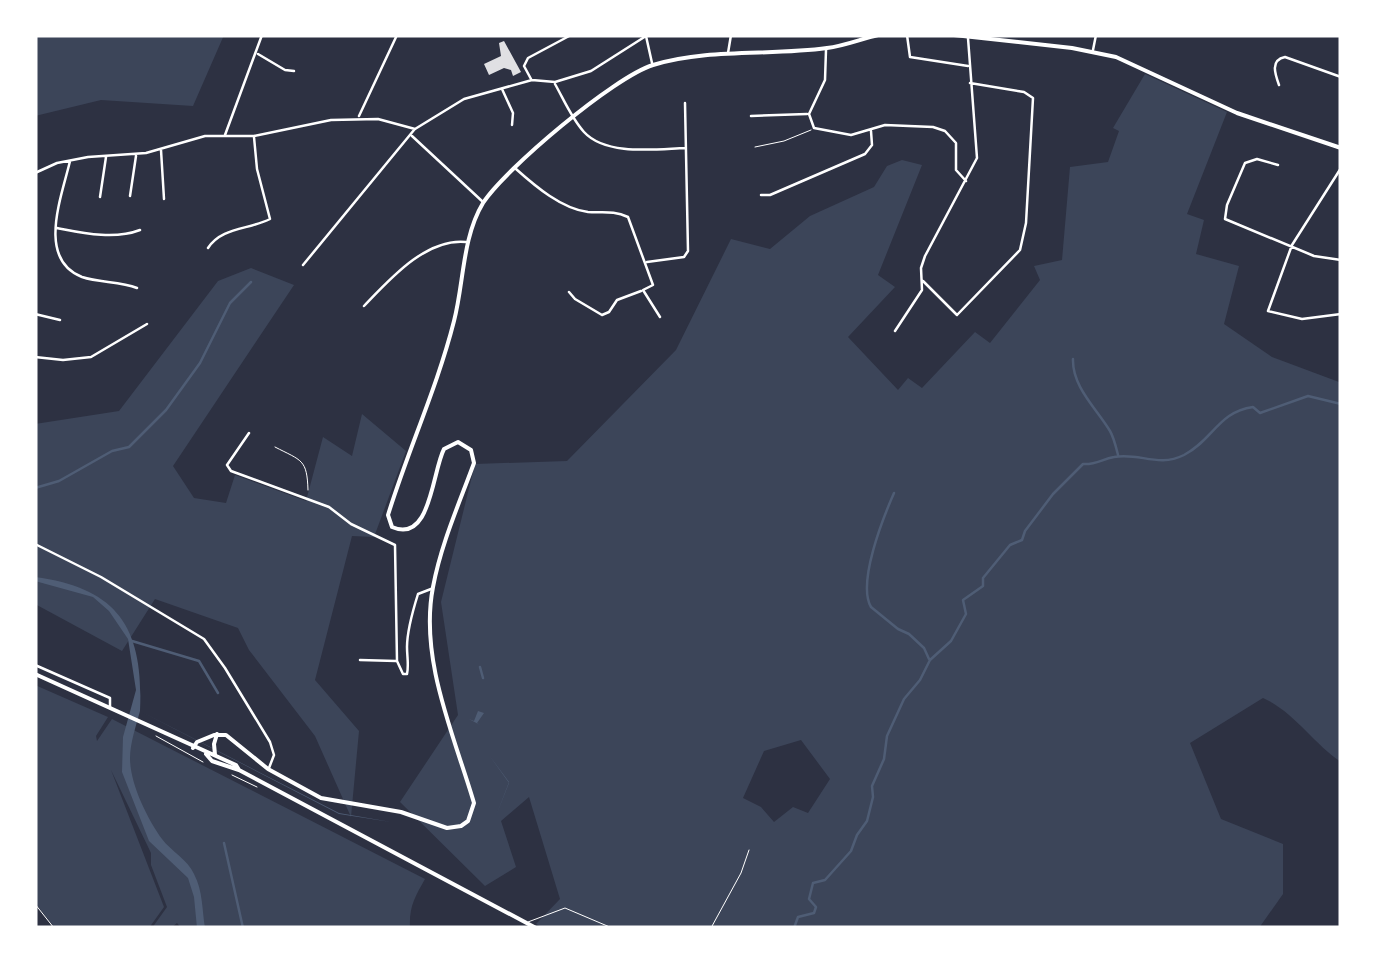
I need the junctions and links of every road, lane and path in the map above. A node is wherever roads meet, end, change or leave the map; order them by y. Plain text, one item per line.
1 (262, 35) edge
2 (397, 35) edge
3 (571, 35) edge
4 (646, 35) edge
5 (731, 35) edge
6 (878, 35) edge
7 (907, 35) edge
8 (954, 35) edge
9 (1096, 35) edge
10 (968, 37) edge
11 (629, 48) junction
12 (826, 48) junction
13 (1092, 51) junction
14 (257, 54) junction
15 (728, 55) junction
16 (635, 56) dead end
17 (652, 66) junction
18 (968, 66) junction
19 (294, 71) dead end
20 (1341, 77) edge
21 (532, 80) junction
22 (554, 82) junction
23 (970, 83) junction
24 (1279, 85) dead end
25 (502, 88) junction
26 (685, 103) dead end
27 (808, 114) junction
28 (751, 116) dead end
29 (359, 117) junction
30 (574, 117) junction
31 (512, 125) dead end
32 (814, 128) junction
33 (415, 129) junction
34 (870, 130) junction
35 (411, 135) junction
36 (225, 136) junction
37 (254, 136) junction
38 (755, 147) dead end
39 (161, 148) junction
40 (688, 148) junction
41 (1341, 148) edge
42 (136, 154) junction
43 (106, 156) junction
44 (71, 160) junction
45 (1278, 165) dead end
46 (515, 168) junction
47 (1341, 168) edge
48 (35, 173) edge
49 (966, 181) junction
50 (1334, 184) junction
51 (1341, 186) edge
52 (130, 196) dead end
53 (761, 196) dead end
54 (100, 198) dead end
55 (164, 198) dead end
56 (484, 203) junction
57 (56, 227) junction
58 (140, 230) dead end
59 (468, 242) junction
60 (1292, 246) junction
61 (208, 248) dead end
62 (1341, 260) edge
63 (646, 262) junction
64 (303, 265) dead end
65 (924, 282) junction
66 (138, 288) dead end
67 (643, 290) junction
68 (569, 292) dead end
69 (364, 306) dead end
70 (35, 314) edge
71 (1341, 314) edge
72 (660, 317) dead end
73 (60, 320) dead end
74 (148, 324) dead end
75 (895, 331) dead end
76 (35, 357) edge
77 (249, 433) dead end
78 (275, 447) dead end
79 (310, 498) junction
80 (35, 544) edge
81 (432, 588) junction
82 (360, 660) dead end
83 (397, 660) junction
84 (35, 665) edge
85 (35, 674) edge
86 (110, 708) junction
87 (217, 734) junction
88 (155, 736) dead end
89 (193, 748) junction
90 (206, 754) junction
91 (215, 755) junction
92 (201, 761) dead end
93 (268, 769) junction
94 (239, 770) junction
95 (750, 850) dead end
96 (35, 904) edge
97 (526, 923) junction
98 (54, 928) edge
99 (536, 928) edge
100 (612, 928) edge
101 (711, 928) edge

1 - 14 street
2 - 29 street
3 - 21 street
4 - 11 street
4 - 17 street
5 - 15 street
6 - 12 street
7 - 18 street
8 - 10 street
9 - 13 street
10 - 13 street
10 - 18 street
11 - 16 street
11 - 22 street
12 - 15 street
12 - 27 street
13 - 41 street
14 - 19 street
14 - 36 street
15 - 17 street
17 - 30 street
18 - 23 street
20 - 24 street
21 - 22 street
21 - 25 street
22 - 30 street
23 - 49 street
23 - 65 street
25 - 31 street
25 - 33 street
26 - 40 street
27 - 28 street
27 - 32 street
29 - 33 street
29 - 37 street
30 - 40 street
30 - 46 street
32 - 34 street
32 - 38 lane
33 - 35 street
34 - 49 street
34 - 53 street
35 - 56 street
35 - 64 street
36 - 37 street
36 - 39 street
37 - 61 street
39 - 42 street
39 - 55 street
40 - 63 street
42 - 43 street
42 - 52 street
43 - 44 street
43 - 54 street
44 - 48 street
44 - 57 street
45 - 60 street
46 - 56 street
46 - 63 street
47 - 50 street
49 - 65 street
50 - 51 street
50 - 60 street
56 - 59 street
57 - 58 street
57 - 66 street
59 - 69 street
59 - 81 street
60 - 62 street
60 - 71 street
63 - 67 street
65 - 75 street
67 - 68 street
67 - 72 street
70 - 73 street
74 - 76 street
77 - 79 street
78 - 79 path
79 - 83 street
80 - 93 street
81 - 83 street
81 - 93 street
82 - 83 street
84 - 86 street
85 - 86 street
86 - 89 street
87 - 89 street
87 - 91 street
87 - 93 street
88 - 92 path
89 - 90 street
90 - 91 street
90 - 94 street
91 - 94 street
94 - 97 street
95 - 101 lane
96 - 98 lane
97 - 99 street
97 - 100 lane

